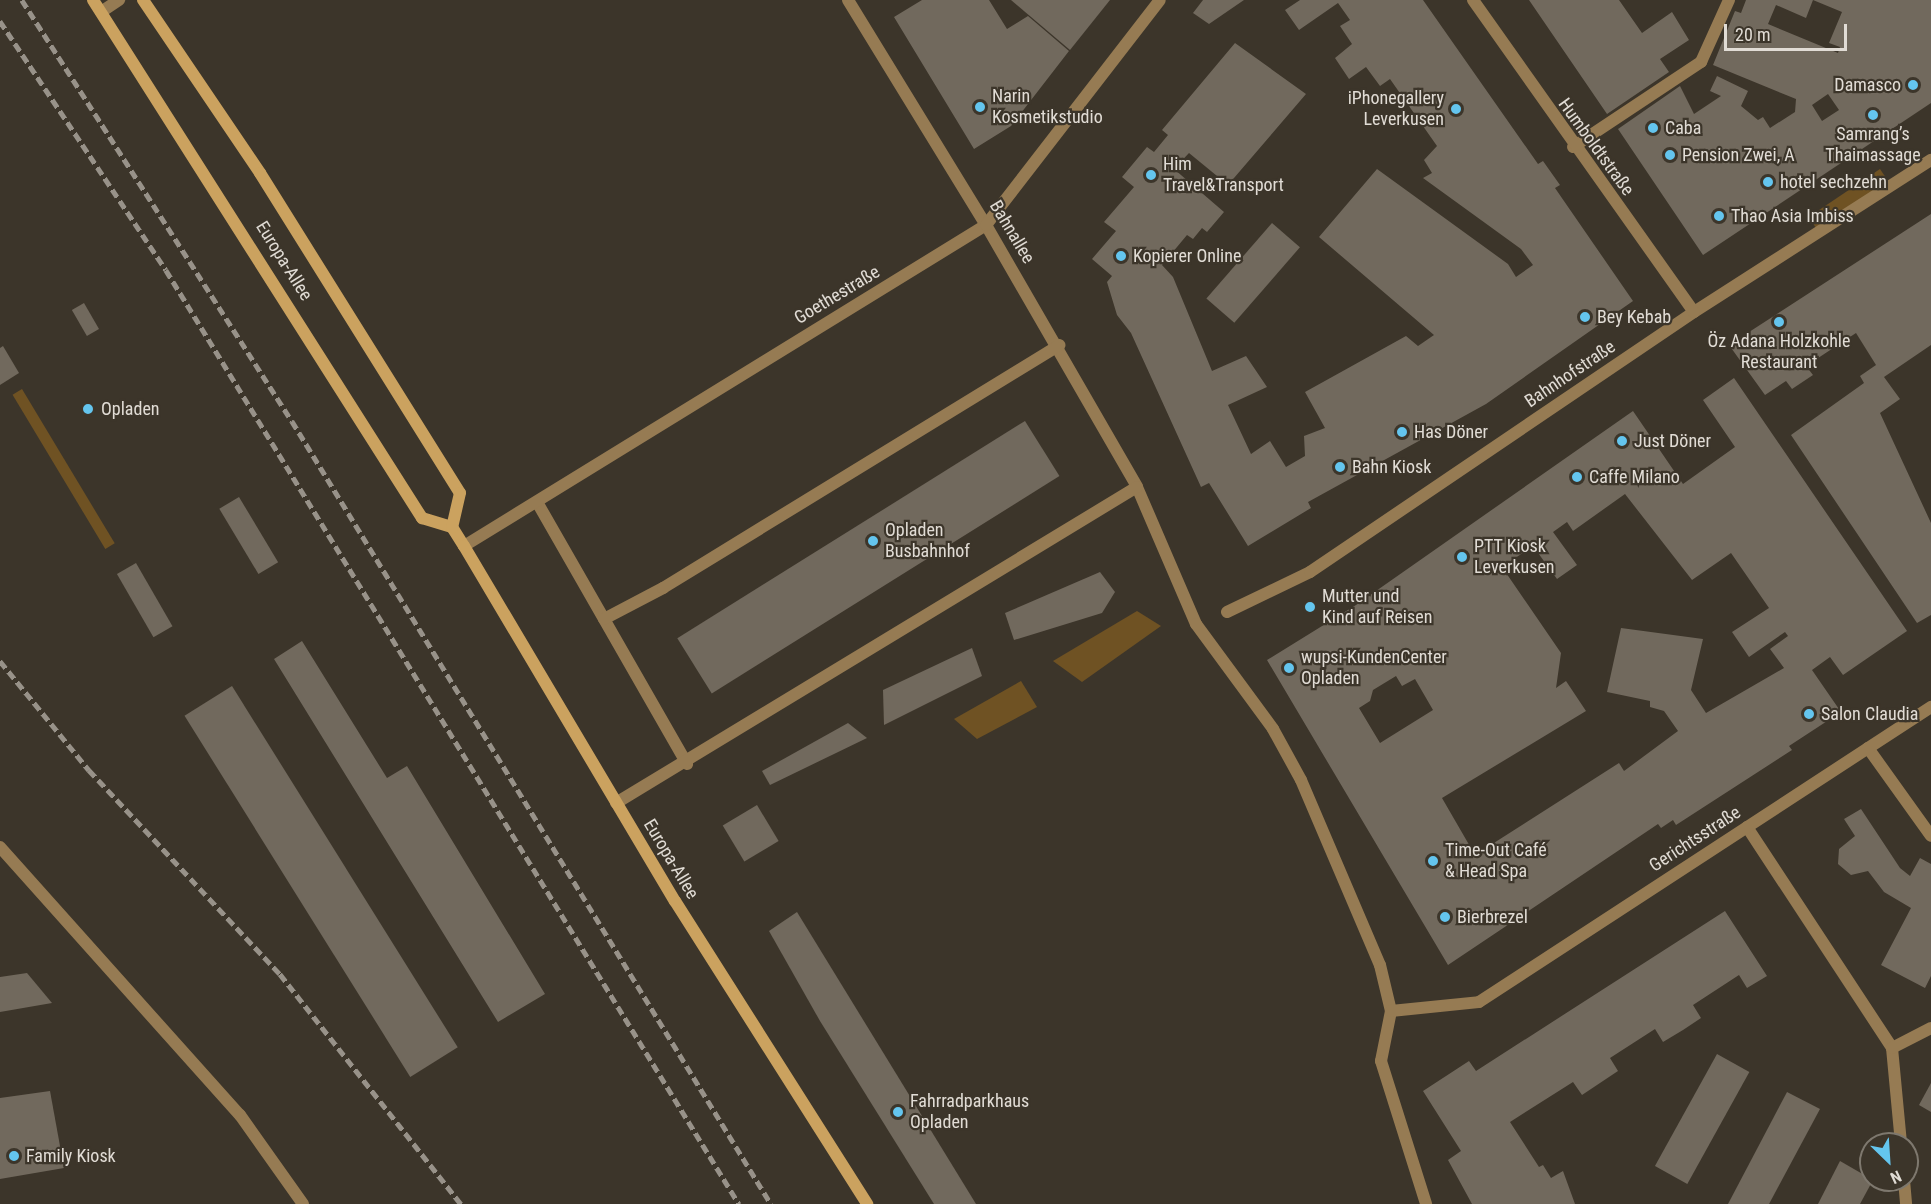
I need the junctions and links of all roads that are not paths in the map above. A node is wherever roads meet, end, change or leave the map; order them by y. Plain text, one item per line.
1 (93, 0) edge
2 (119, 0) edge
3 (143, 0) edge
4 (848, 0) edge
5 (1160, 0) edge
6 (1473, 0) edge
7 (1729, 0) edge
8 (101, 12) junction
9 (1573, 147) junction
10 (1931, 160) edge
11 (986, 225) junction
12 (1694, 312) junction
13 (1059, 345) junction
14 (1137, 487) junction
15 (537, 502) junction
16 (452, 527) junction
17 (464, 546) junction
18 (1227, 612) dead end
19 (604, 618) junction
20 (1931, 706) edge
21 (1868, 748) junction
22 (687, 764) junction
23 (616, 803) junction
24 (1747, 827) junction
25 (1931, 836) edge
26 (0, 847) edge
27 (1391, 1011) junction
28 (1931, 1028) edge
29 (1892, 1048) junction
30 (1900, 1132) edge
31 (303, 1204) edge
32 (867, 1204) edge
33 (1426, 1204) edge

1 - 8 main road, Europa-Allee
2 - 8 street
3 - 16 main road, Europa-Allee
4 - 11 street, Bahnallee
5 - 11 street, Goethestraße
6 - 9 street, Humboldtstraße
7 - 9 street
8 - 16 main road, Europa-Allee
9 - 12 street, Humboldtstraße
10 - 12 street, Bahnhofstraße
11 - 13 street, Bahnallee
11 - 15 street, Goethestraße
12 - 18 street, Bahnhofstraße
13 - 14 street, Bahnallee
13 - 19 street
14 - 22 street
14 - 27 street, Bahnallee
15 - 17 street, Goethestraße
15 - 19 street
16 - 17 main road, Europa-Allee
17 - 23 main road, Europa-Allee
19 - 22 street
20 - 21 street, Gerichtsstraße
21 - 24 street, Gerichtsstraße
21 - 25 street
22 - 23 street
23 - 32 main road, Europa-Allee
24 - 27 street, Gerichtsstraße
24 - 29 street
26 - 31 street
27 - 33 street
28 - 29 street
29 - 30 street

